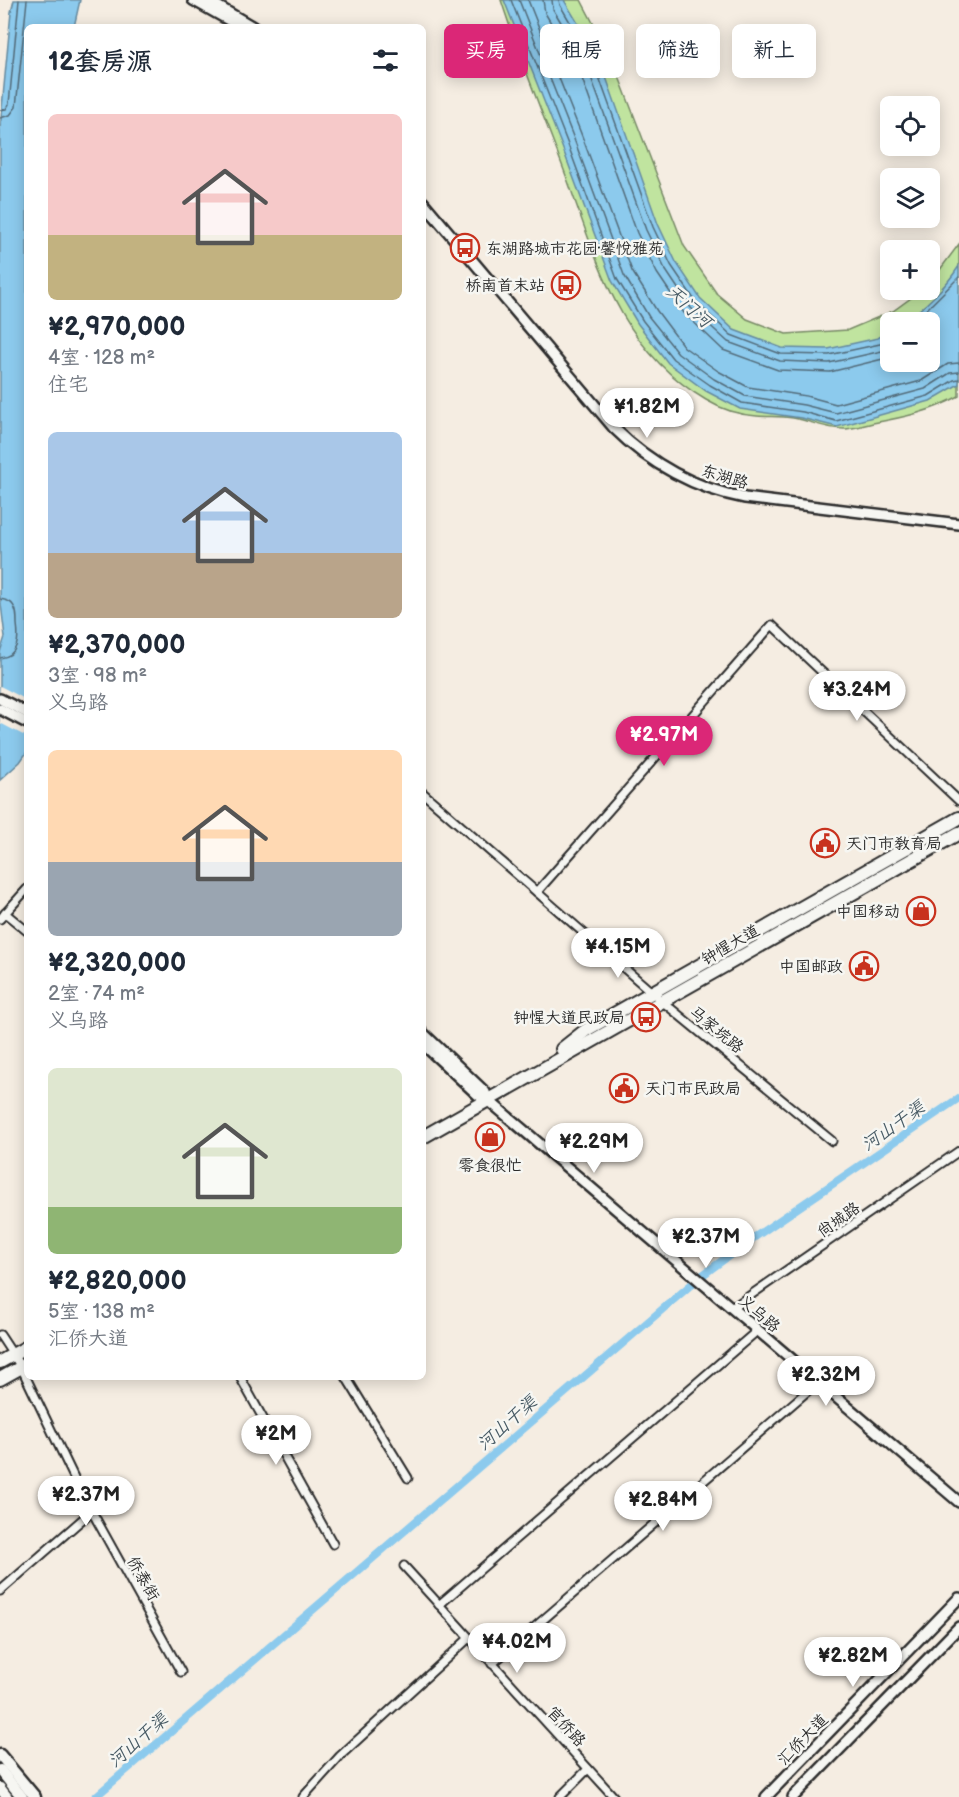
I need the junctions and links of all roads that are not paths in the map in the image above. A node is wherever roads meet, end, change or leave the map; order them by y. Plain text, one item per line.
1 (193, 0) edge
2 (207, 0) edge
3 (236, 24) edge
4 (248, 24) edge
5 (426, 206) edge
6 (426, 214) edge
7 (959, 524) edge
8 (959, 529) edge
9 (0, 699) edge
10 (0, 710) edge
11 (24, 711) edge
12 (24, 722) edge
13 (426, 797) edge
14 (959, 801) edge
15 (959, 818) edge
16 (959, 825) edge
17 (959, 833) edge
18 (959, 840) edge
19 (887, 862) junction
20 (865, 890) junction
21 (24, 892) edge
22 (537, 892) junction
23 (3, 916) edge
24 (24, 929) edge
25 (767, 938) junction
26 (660, 999) junction
27 (426, 1036) edge
28 (426, 1047) edge
29 (483, 1095) junction
30 (426, 1130) edge
31 (832, 1141) dead end
32 (959, 1151) edge
33 (732, 1308) junction
34 (758, 1330) junction
35 (0, 1335) edge
36 (0, 1362) edge
37 (22, 1363) edge
38 (0, 1368) edge
39 (0, 1379) edge
40 (30, 1380) edge
41 (242, 1380) edge
42 (348, 1380) edge
43 (818, 1382) junction
44 (0, 1385) edge
45 (408, 1478) dead end
46 (959, 1502) edge
47 (92, 1511) junction
48 (333, 1544) dead end
49 (404, 1566) dead end
50 (0, 1591) edge
51 (959, 1598) edge
52 (439, 1605) junction
53 (959, 1627) edge
54 (469, 1638) junction
55 (492, 1664) junction
56 (181, 1672) dead end
57 (0, 1755) edge
58 (588, 1768) junction
59 (0, 1770) edge
60 (0, 1788) edge
61 (7, 1797) edge
62 (22, 1797) edge
63 (35, 1797) edge
64 (303, 1797) edge
65 (560, 1797) edge
66 (614, 1797) edge
67 (766, 1797) edge
68 (793, 1797) edge

1 - 3 main road
2 - 4 main road
5 - 7 main road, 东湖路
6 - 8 main road, 东湖路
9 - 11 main road
10 - 12 main road
13 - 22 street, 马家垸路
14 - 22 street
15 - 19 highway
16 - 19 highway, 钟惺大道
17 - 20 highway, 钟惺大道
18 - 20 highway
19 - 25 highway, 钟惺大道
20 - 25 highway, 钟惺大道
21 - 23 street
22 - 26 street, 马家垸路
23 - 24 street
25 - 26 highway, 钟惺大道
26 - 29 highway, 钟惺大道
26 - 31 street, 马家垸路
27 - 29 main road, 义乌路
28 - 29 main road, 义乌路
29 - 30 highway, 钟惺大道
29 - 33 main road, 义乌路
32 - 33 street, 尚城路
33 - 34 main road, 义乌路
34 - 43 main road, 义乌路
34 - 52 street
35 - 37 street, 侨泰街
36 - 37 highway
37 - 38 highway
37 - 39 highway
37 - 44 highway
40 - 47 street, 侨泰街
41 - 48 street
42 - 45 street
43 - 46 main road, 义乌路
43 - 55 street
47 - 50 street
47 - 56 street, 侨泰街
49 - 52 street, 官侨路
51 - 67 main road, 汇侨大道
52 - 54 street, 官侨路
53 - 68 main road, 汇侨大道
54 - 55 street, 官侨路
54 - 64 street
55 - 58 street, 官侨路
57 - 63 main road
58 - 65 street
58 - 66 street, 官侨路
59 - 62 main road
60 - 61 main road

